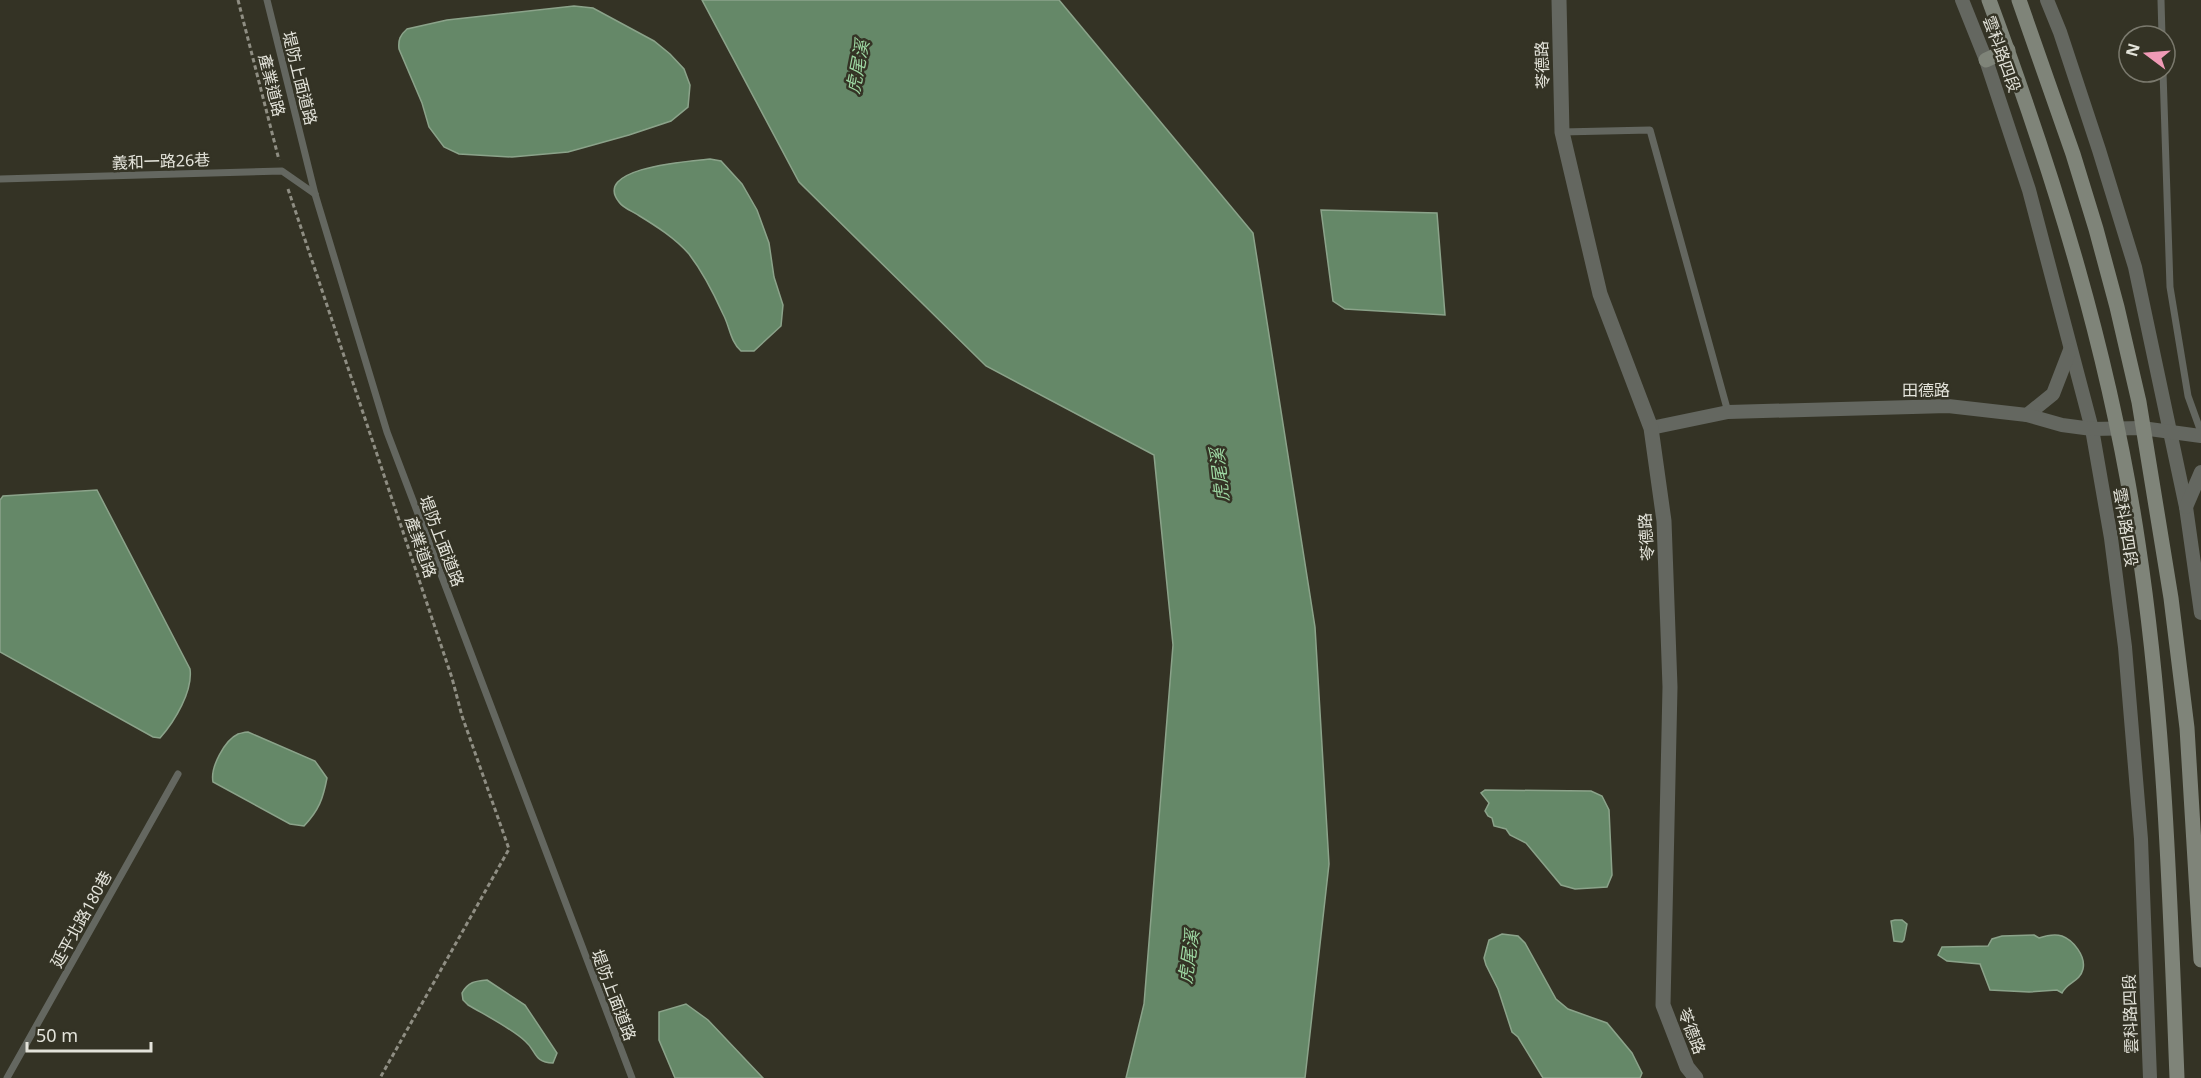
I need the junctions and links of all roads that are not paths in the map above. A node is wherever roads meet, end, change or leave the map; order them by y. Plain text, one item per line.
1 (267, 0) edge
2 (1558, 0) edge
3 (1962, 0) edge
4 (1989, 0) edge
5 (2019, 0) edge
6 (2047, 0) edge
7 (2161, 0) edge
8 (2162, 24) edge
9 (2008, 50) junction
10 (1986, 60) junction
11 (2163, 84) edge
12 (1562, 132) junction
13 (0, 179) edge
14 (315, 194) junction
15 (2070, 350) junction
16 (1728, 412) junction
17 (2027, 415) junction
18 (1651, 428) junction
19 (2142, 428) junction
20 (2092, 429) junction
21 (2117, 429) junction
22 (2171, 432) junction
23 (2201, 432) edge
24 (2201, 436) edge
25 (2201, 472) edge
26 (2186, 507) junction
27 (2201, 613) edge
28 (178, 774) dead end
29 (2197, 811) edge
30 (2201, 960) edge
31 (8, 1078) edge
32 (632, 1078) edge
33 (1696, 1078) edge
34 (2150, 1078) edge
35 (2177, 1078) edge

1 - 14 lane, 堤防上面道路
2 - 12 street, 苓德路
3 - 10 street, 雲科路四段
4 - 9 main road, 雲科路四段
5 - 19 main road, 雲科路四段
6 - 22 street
7 - 8 lane
9 - 10 main road
9 - 21 main road, 雲科路四段
10 - 15 street, 雲科路四段
11 - 23 lane
12 - 16 lane
12 - 18 street, 苓德路
13 - 14 lane, 義和一路26巷
14 - 32 lane, 堤防上面道路
15 - 17 street
15 - 20 street, 雲科路四段
16 - 17 street, 田德路
16 - 18 street, 田德路
17 - 20 street, 田德路
18 - 33 street, 苓德路
19 - 21 street, 田德路
19 - 22 street, 田德路
19 - 29 main road, 雲科路四段
20 - 21 street, 田德路
20 - 34 street, 雲科路四段
21 - 35 main road, 雲科路四段
22 - 24 street, 田德路
22 - 26 street
25 - 26 street
26 - 27 street
28 - 31 lane, 延平北路180巷
29 - 30 main road, 雲科路四段

